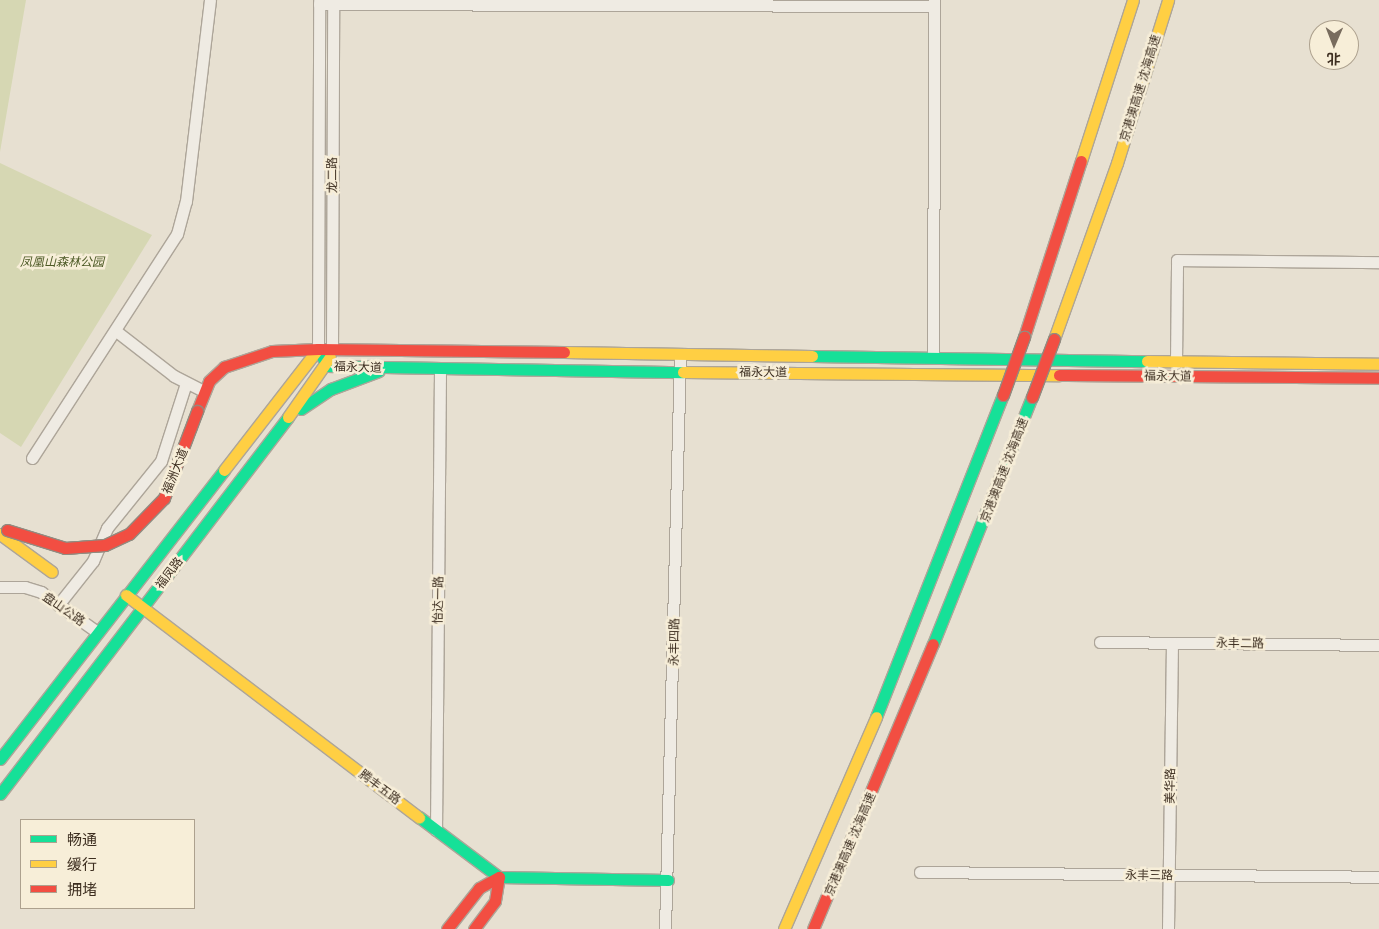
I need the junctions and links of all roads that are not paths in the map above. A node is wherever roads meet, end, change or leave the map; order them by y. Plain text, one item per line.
1 (210, 0) edge
2 (1133, 0) edge
3 (1168, 0) edge
4 (319, 2) edge
5 (333, 2) edge
6 (590, 2) edge
7 (934, 3) edge
8 (1379, 262) edge
9 (116, 331) junction
10 (318, 349) junction
11 (332, 349) junction
12 (680, 356) junction
13 (933, 357) junction
14 (1176, 363) junction
15 (1379, 364) edge
16 (327, 366) junction
17 (394, 369) junction
18 (440, 370) junction
19 (680, 372) junction
20 (1379, 378) edge
21 (186, 383) junction
22 (204, 391) junction
23 (284, 422) junction
24 (32, 458) dead end
25 (2, 530) edge
26 (52, 572) dead end
27 (0, 587) edge
28 (126, 595) junction
29 (58, 605) junction
30 (143, 608) junction
31 (97, 632) junction
32 (1100, 642) dead end
33 (1172, 643) junction
34 (1379, 645) edge
35 (0, 759) edge
36 (0, 794) edge
37 (436, 830) junction
38 (920, 872) dead end
39 (1169, 875) junction
40 (1379, 877) edge
41 (499, 878) junction
42 (668, 880) junction
43 (447, 929) edge
44 (474, 929) edge
45 (665, 929) edge
46 (784, 929) edge
47 (813, 929) edge
48 (1168, 929) edge

1 - 9 street
2 - 46 main road, bridge
3 - 47 main road, 京港澳高速 沈海高速, bridge
4 - 5 street
4 - 10 street, 龙二路
5 - 6 street
5 - 11 street, 龙二路
6 - 7 street
7 - 13 street
8 - 14 street
9 - 21 street
9 - 24 street
10 - 11 main road, 福永大道
10 - 16 main road, 福永大道
10 - 22 main road, 福洲大道
10 - 28 main road, 福凤路
11 - 12 main road, 福永大道
11 - 16 main road, 福凤路
12 - 13 main road, 福永大道
12 - 19 street, 永丰四路
13 - 14 main road, 福永大道
14 - 15 main road, 福永大道
16 - 17 main road, 福永大道
16 - 23 main road, 福凤路
17 - 18 main road, 福永大道
17 - 23 main road
18 - 19 main road, 福永大道
18 - 37 street, 怡达一路
19 - 20 main road, 福永大道
19 - 42 street, 永丰四路
21 - 22 street
21 - 29 street
22 - 25 main road, 福洲大道, bridge
23 - 30 main road, 福凤路
25 - 26 main road, 福洲大道
27 - 29 street, 盘山公路
28 - 30 main road, 腾丰五路
28 - 31 main road, 福凤路
29 - 31 street, 盘山公路
30 - 36 main road, 福凤路
30 - 37 main road, 腾丰五路
31 - 35 main road, 福凤路
32 - 33 street, 永丰二路
33 - 34 street, 永丰二路
33 - 39 street, 美华路
37 - 41 main road, 腾丰五路
38 - 39 street, 永丰三路
39 - 40 street, 永丰三路
39 - 48 street, 美华路
41 - 42 main road
41 - 43 main road
41 - 44 main road
42 - 45 street, 永丰四路

